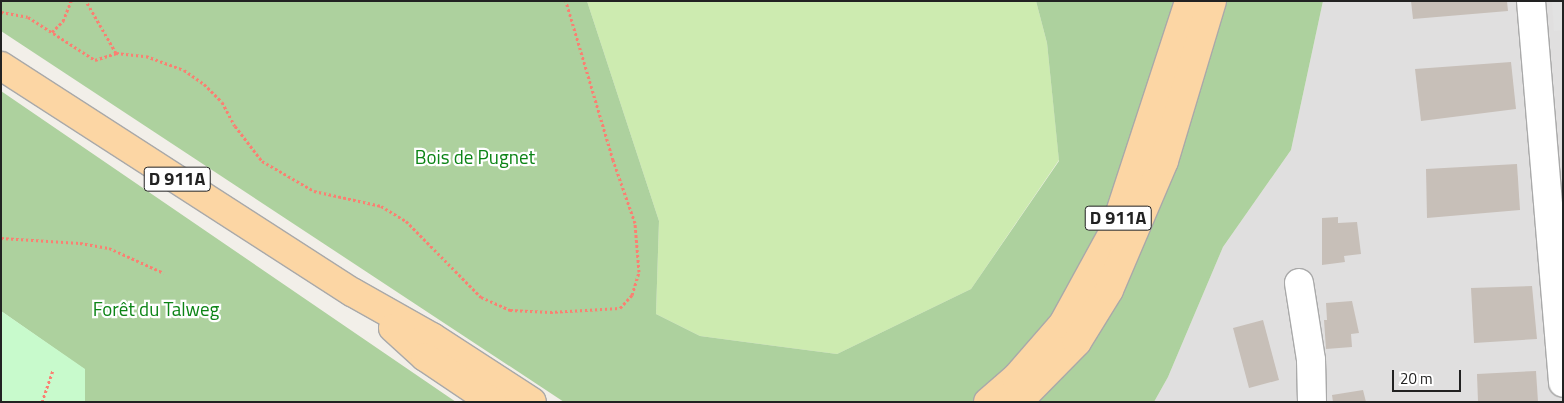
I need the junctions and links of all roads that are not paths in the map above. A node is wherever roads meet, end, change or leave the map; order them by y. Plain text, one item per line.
1 (1189, 1) edge
2 (1212, 1) edge
3 (1531, 1) edge
4 (1, 66) edge
5 (1299, 283) dead end
6 (352, 292) junction
7 (1563, 383) edge
8 (492, 402) edge
9 (532, 402) edge
10 (988, 402) edge
11 (1018, 402) edge
12 (1312, 402) edge

1 - 10 main road, D 911A
2 - 11 main road, D 911A
3 - 7 street
4 - 6 main road, D 911A
5 - 12 street
6 - 8 main road, D 911A
6 - 9 main road, D 911A

